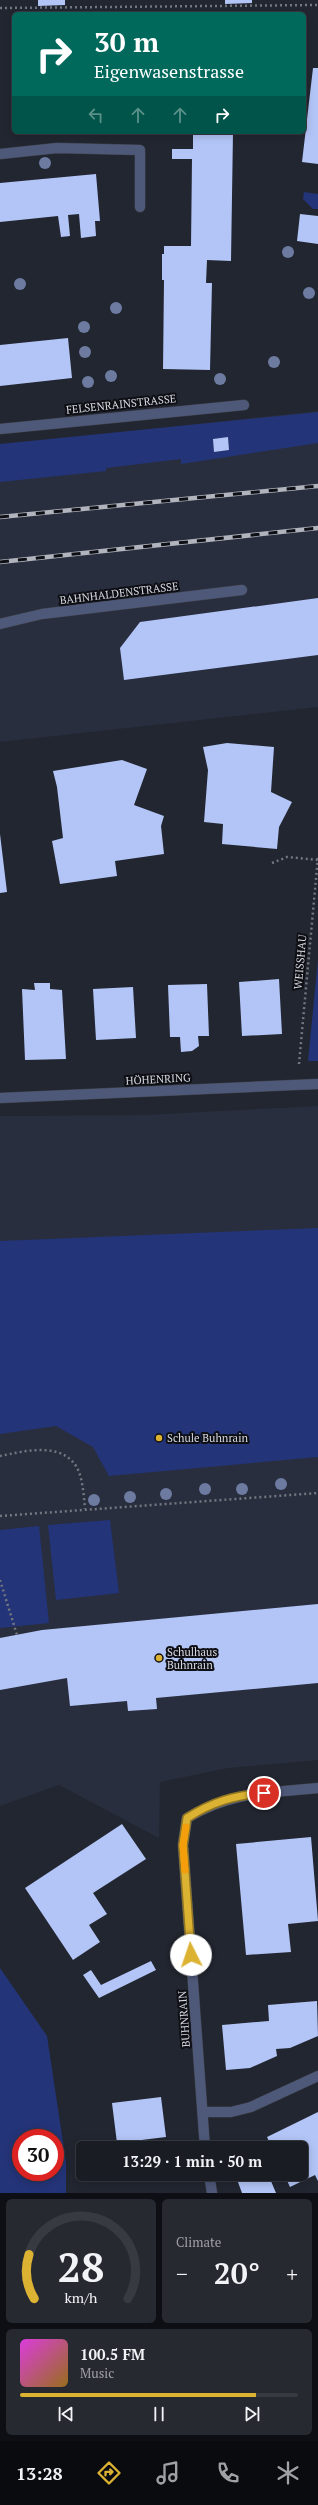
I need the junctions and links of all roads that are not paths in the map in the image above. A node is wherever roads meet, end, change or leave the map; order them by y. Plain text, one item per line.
1 (0, 154) edge
2 (140, 206) dead end
3 (244, 405) dead end
4 (0, 429) edge
5 (242, 590) dead end
6 (0, 624) edge
7 (318, 1084) edge
8 (0, 1098) edge
9 (318, 1788) edge
10 (318, 2076) edge
11 (202, 2112) junction
12 (204, 2141) edge
13 (210, 2181) edge
14 (212, 2193) edge

1 - 2 street
3 - 4 street, FELSENRAINSTRASSE
5 - 6 street, BAHNHALDENSTRASSE
7 - 8 street, HÖHENRING
9 - 11 street, BUHNRAIN
10 - 11 street
11 - 12 street, BUHNRAIN
13 - 14 street

